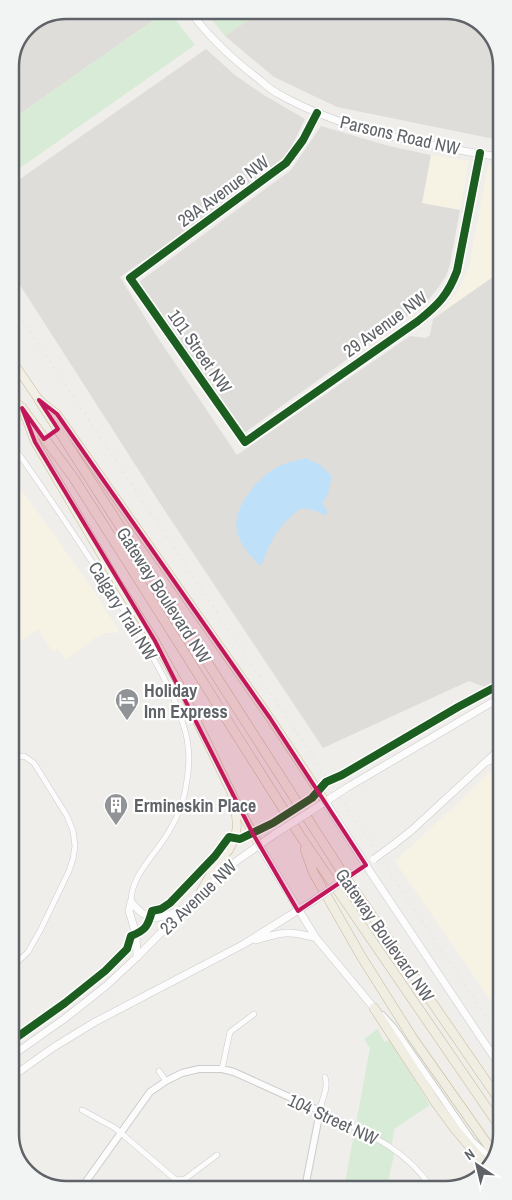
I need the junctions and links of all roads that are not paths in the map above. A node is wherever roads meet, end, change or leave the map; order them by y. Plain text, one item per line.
1 (196, 19) edge
2 (317, 113) junction
3 (480, 153) junction
4 (493, 156) edge
5 (130, 278) joint
6 (19, 371) edge
7 (39, 400) junction
8 (19, 405) edge
9 (22, 408) junction
10 (245, 442) joint
11 (19, 454) edge
12 (493, 702) edge
13 (493, 755) edge
14 (19, 757) edge
15 (493, 761) edge
16 (483, 764) junction
17 (235, 800) junction
18 (325, 801) junction
19 (301, 838) junction
20 (259, 845) junction
21 (366, 865) junction
22 (201, 891) junction
23 (131, 902) junction
24 (184, 909) junction
25 (298, 910) junction
26 (316, 938) junction
27 (244, 944) junction
28 (137, 958) junction
29 (19, 960) edge
30 (374, 1008) junction
31 (254, 1014) dead end
32 (19, 1050) edge
33 (493, 1056) edge
34 (222, 1070) junction
35 (160, 1071) dead end
36 (19, 1072) edge
37 (325, 1077) dead end
38 (166, 1081) junction
39 (493, 1091) edge
40 (82, 1110) dead end
41 (320, 1112) junction
42 (493, 1117) edge
43 (120, 1132) junction
44 (491, 1149) edge
45 (217, 1155) dead end
46 (488, 1155) edge
47 (483, 1163) edge
48 (86, 1181) edge
49 (306, 1181) edge
50 (427, 1181) edge

1 - 2 main road, Parsons Road NW
2 - 3 main road, Parsons Road NW
2 - 5 street, 29A Avenue NW
3 - 4 main road, Parsons Road NW
3 - 10 street, 29 Avenue NW
5 - 10 street, 101 Street NW
6 - 7 highway, Gateway Boulevard NW
7 - 18 highway
7 - 39 highway, Gateway Boulevard NW
8 - 9 highway, Calgary Trail NW
9 - 17 highway
9 - 19 highway, Calgary Trail NW
11 - 23 street, Calgary Trail NW
12 - 18 main road, 23 Avenue NW, bridge
13 - 16 main road
14 - 29 street
15 - 16 street
16 - 21 main road, bridge
17 - 20 highway
17 - 22 highway
18 - 20 main road, 23 Avenue NW, bridge
18 - 21 main road
19 - 42 highway, Calgary Trail NW
19 - 44 highway
20 - 22 main road, 23 Avenue NW
20 - 25 main road
21 - 25 main road, bridge
21 - 33 main road
22 - 24 main road, 23 Avenue NW
23 - 24 main road
23 - 28 main road
24 - 28 main road, 23 Avenue NW
25 - 26 main road
25 - 27 main road
26 - 27 main road
26 - 30 main road
27 - 36 main road
28 - 32 main road, 23 Avenue NW
30 - 46 street
30 - 47 highway
31 - 34 street
34 - 38 street, 104 Street NW
34 - 41 street, 104 Street NW
35 - 38 street
37 - 41 street
38 - 43 street, 104 Street NW
40 - 43 street
41 - 49 street
41 - 50 street, 104 Street NW
43 - 45 street
43 - 48 street, 104 Street NW

